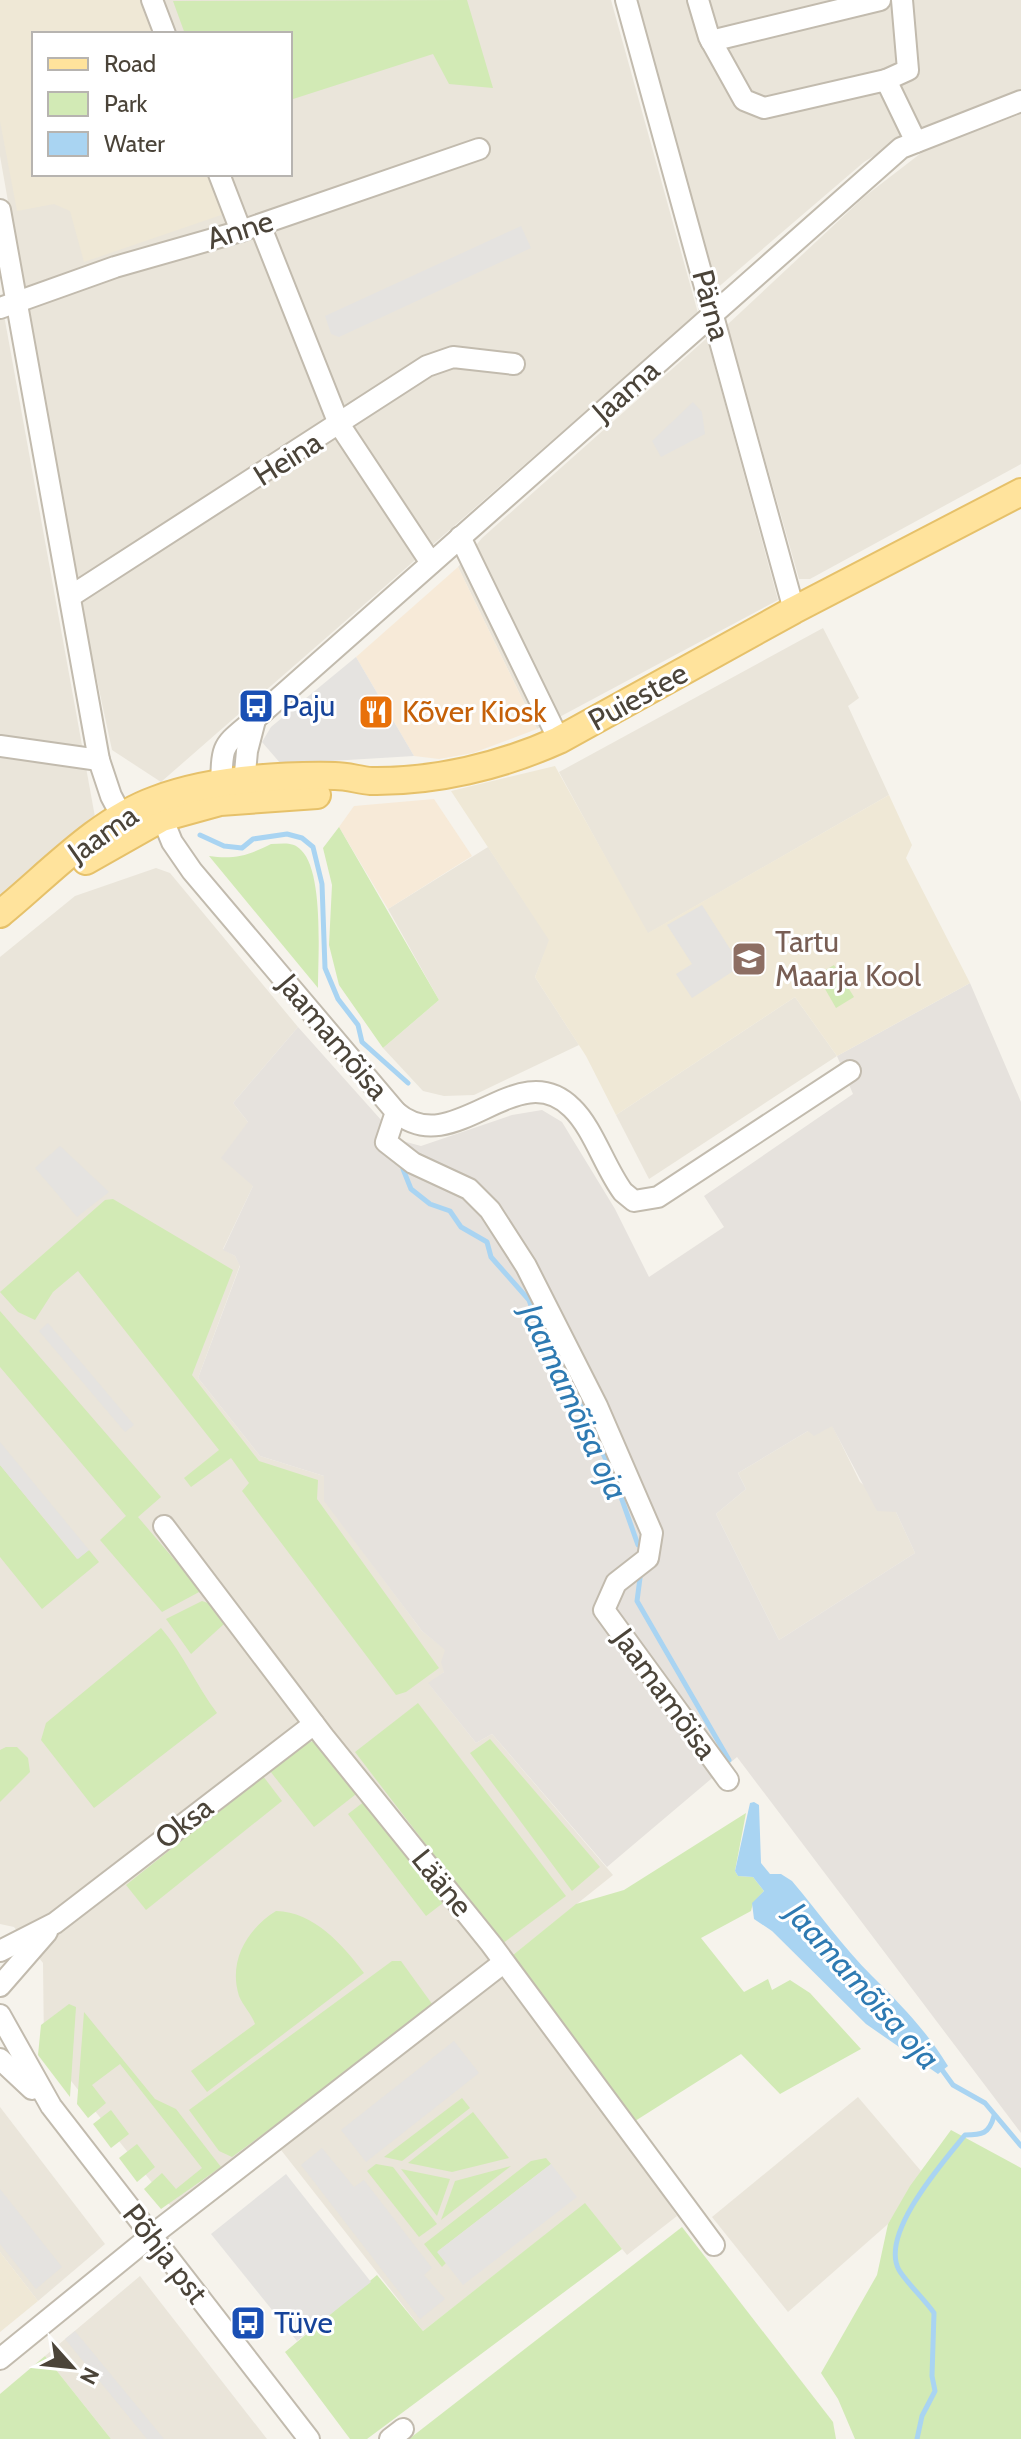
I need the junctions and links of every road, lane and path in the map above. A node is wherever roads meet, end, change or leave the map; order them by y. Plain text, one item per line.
1 (152, 0) edge
2 (626, 0) edge
3 (698, 0) edge
4 (880, 0) edge
5 (902, 0) edge
6 (164, 32) edge
7 (711, 41) junction
8 (886, 80) junction
9 (1021, 101) edge
10 (916, 142) junction
11 (479, 149) dead end
12 (220, 176) edge
13 (0, 210) edge
14 (250, 228) junction
15 (9, 305) edge
16 (714, 313) junction
17 (514, 364) dead end
18 (339, 424) junction
19 (1021, 492) edge
20 (460, 537) junction
21 (431, 563) junction
22 (71, 596) junction
23 (794, 610) junction
24 (559, 740) junction
25 (0, 746) edge
26 (99, 760) junction
27 (232, 792) junction
28 (158, 809) junction
29 (126, 825) junction
30 (0, 914) edge
31 (0, 930) edge
32 (850, 1071) dead end
33 (396, 1112) junction
34 (164, 1526) dead end
35 (314, 1724) junction
36 (728, 1780) dead end
37 (55, 1923) junction
38 (0, 1951) edge
39 (503, 1963) junction
40 (0, 1986) edge
41 (0, 2015) edge
42 (0, 2059) edge
43 (51, 2106) junction
44 (151, 2236) junction
45 (714, 2245) dead end
46 (0, 2359) edge
47 (309, 2439) edge

1 - 6 street
2 - 16 street, Pärna
3 - 7 street
4 - 7 street
5 - 8 street
7 - 8 street
8 - 10 street
9 - 10 street, Jaama
10 - 16 street, Jaama
11 - 14 street, Anne
12 - 14 street
13 - 15 street
14 - 15 street, Anne
14 - 18 street
15 - 22 street
16 - 20 street, Jaama
16 - 23 street, Pärna
17 - 18 street, Heina
18 - 21 street
18 - 22 street, Heina
19 - 23 main road, Puiestee
20 - 21 street, Jaama
20 - 24 street
21 - 27 street, Jaama
22 - 26 street
23 - 24 main road, Puiestee
24 - 27 main road, Puiestee
25 - 26 street
26 - 29 street
27 - 28 main road, Jaama
28 - 29 main road, Jaama
28 - 33 street, Jaamamõisa
29 - 30 main road, Jaama
29 - 31 main road, Jaama
32 - 33 street
33 - 36 street, Jaamamõisa
34 - 35 street, Lääne
35 - 37 street, Oksa
35 - 39 street, Lääne
37 - 38 street, Oksa
37 - 40 street, Oksa
39 - 44 street
39 - 45 street, Lääne
41 - 43 street, Põhja pst
42 - 43 street, Põhja pst
43 - 44 street, Põhja pst
44 - 46 street
44 - 47 street, Põhja pst

